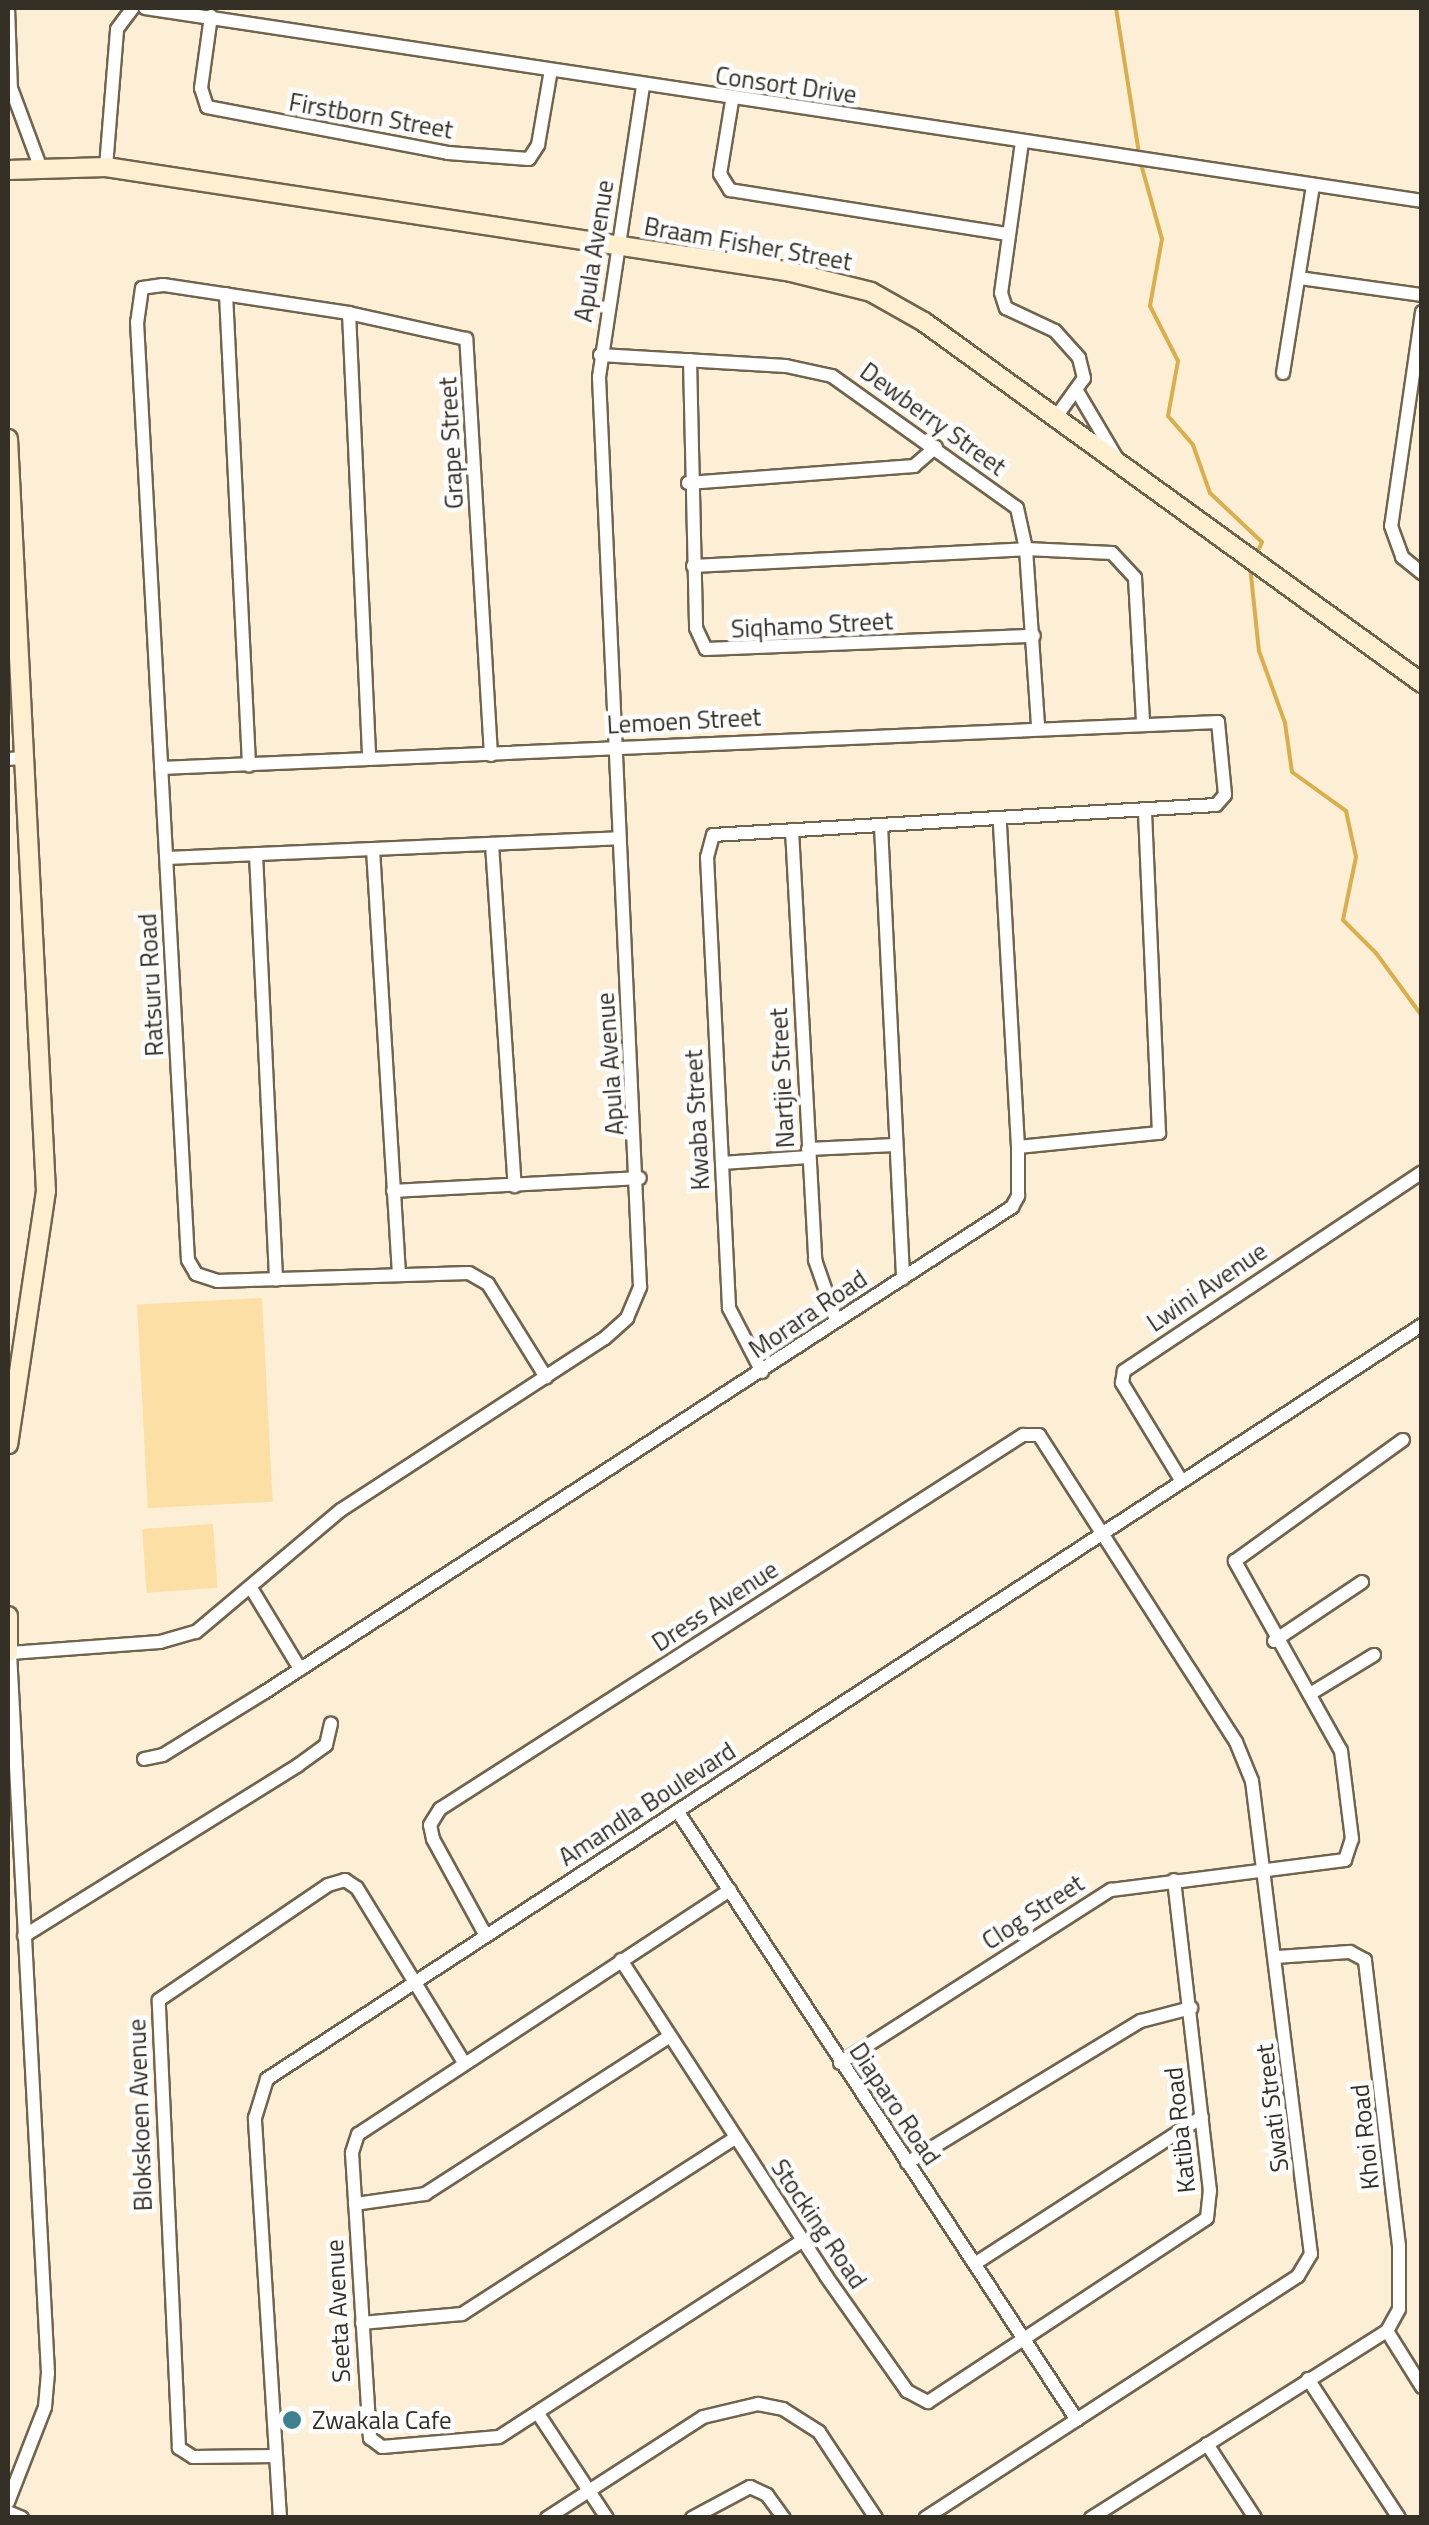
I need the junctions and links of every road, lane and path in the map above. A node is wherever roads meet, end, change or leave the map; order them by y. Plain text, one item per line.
1 (8, 8) edge
2 (132, 8) edge
3 (145, 8) edge
4 (211, 16) junction
5 (551, 70) junction
6 (643, 86) junction
7 (732, 100) junction
8 (1022, 142) junction
9 (40, 166) junction
10 (106, 167) junction
11 (8, 170) edge
12 (1313, 185) junction
13 (1422, 201) edge
14 (1009, 234) junction
15 (618, 247) junction
16 (1298, 278) junction
17 (142, 288) joint
18 (226, 294) junction
19 (1422, 295) edge
20 (1422, 312) edge
21 (349, 313) junction
22 (600, 355) junction
23 (690, 360) junction
24 (1283, 373) dead end
25 (1417, 382) edge
26 (1077, 392) junction
27 (1056, 417) junction
28 (8, 438) edge
29 (936, 447) junction
30 (1122, 466) junction
31 (688, 482) junction
32 (1026, 549) junction
33 (693, 566) junction
34 (1422, 574) edge
35 (1034, 636) junction
36 (1422, 683) edge
37 (1143, 723) junction
38 (1038, 727) junction
39 (615, 747) junction
40 (490, 755) junction
41 (16, 758) edge
42 (369, 759) junction
43 (249, 764) junction
44 (161, 768) junction
45 (1145, 812) junction
46 (1000, 820) junction
47 (882, 826) junction
48 (792, 830) junction
49 (619, 838) junction
50 (492, 844) junction
51 (373, 849) junction
52 (256, 854) junction
53 (168, 858) junction
54 (895, 1145) junction
55 (1018, 1147) junction
56 (809, 1153) junction
57 (722, 1162) junction
58 (1422, 1172) edge
59 (640, 1178) junction
60 (515, 1186) junction
61 (394, 1191) junction
62 (398, 1273) junction
63 (903, 1278) junction
64 (276, 1280) junction
65 (836, 1320) junction
66 (1422, 1325) edge
67 (762, 1372) junction
68 (546, 1377) junction
69 (1403, 1440) dead end
70 (8, 1444) edge
71 (1182, 1480) junction
72 (1100, 1533) junction
73 (1362, 1582) dead end
74 (251, 1588) junction
75 (8, 1616) edge
76 (1274, 1640) junction
77 (8, 1653) edge
78 (1374, 1655) dead end
79 (300, 1668) junction
80 (9, 1686) edge
81 (1310, 1694) junction
82 (330, 1724) dead end
83 (11, 1752) edge
84 (144, 1759) dead end
85 (678, 1812) junction
86 (1268, 1872) junction
87 (1174, 1880) junction
88 (730, 1890) junction
89 (485, 1934) junction
90 (24, 1936) junction
91 (1277, 1957) junction
92 (621, 1960) junction
93 (416, 1979) junction
94 (1191, 2008) junction
95 (669, 2037) junction
96 (463, 2061) junction
97 (840, 2063) junction
98 (1202, 2117) junction
99 (734, 2139) junction
100 (907, 2163) junction
101 (355, 2204) junction
102 (802, 2240) junction
103 (976, 2263) junction
104 (362, 2323) junction
105 (1387, 2332) junction
106 (1026, 2338) junction
107 (1308, 2378) junction
108 (1422, 2387) edge
109 (539, 2415) junction
110 (1077, 2420) junction
111 (1207, 2444) junction
112 (276, 2456) junction
113 (590, 2491) junction
114 (8, 2502) edge
115 (8, 2512) edge
116 (1101, 2515) edge
117 (22, 2518) edge
118 (280, 2518) edge
119 (548, 2518) edge
120 (607, 2518) edge
121 (692, 2518) edge
122 (784, 2518) edge
123 (876, 2518) edge
124 (926, 2518) edge
125 (1255, 2518) edge
126 (1399, 2518) edge

1 - 9 street
2 - 10 street
3 - 4 street, Consort Drive
4 - 5 street, Consort Drive
4 - 5 street, Firstborn Street
5 - 6 street, Consort Drive
6 - 7 street, Consort Drive
6 - 15 street, Apula Avenue
7 - 8 street, Consort Drive
7 - 14 street
8 - 12 street, Consort Drive
8 - 14 street
9 - 10 street, Braam Fisher Street
9 - 11 street, Braam Fisher Street
10 - 15 street, Braam Fisher Street
12 - 13 street, Consort Drive
12 - 16 street
14 - 26 street
15 - 22 street, Apula Avenue
15 - 27 street, Braam Fisher Street
16 - 19 street
16 - 24 street
17 - 18 street, Grape Street
17 - 44 street, Ratsuru Road
18 - 21 street, Grape Street
18 - 43 street
20 - 25 street
21 - 40 street, Grape Street
21 - 42 street
22 - 23 street, Dewberry Street
22 - 39 street, Apula Avenue
23 - 29 street, Dewberry Street
23 - 31 street, Siqhamo Street
25 - 34 street
26 - 27 street
26 - 30 street
27 - 30 street, Braam Fisher Street
28 - 41 street
29 - 31 street
29 - 32 street, Dewberry Street
30 - 36 street, Braam Fisher Street
31 - 33 street, Siqhamo Street
32 - 33 street
32 - 35 street, Dewberry Street
32 - 37 street
33 - 35 street, Siqhamo Street
35 - 38 street, Dewberry Street
37 - 38 street, Lemoen Street
37 - 45 street, Lemoen Street
38 - 39 street, Lemoen Street
39 - 40 street, Lemoen Street
39 - 49 street, Apula Avenue
40 - 42 street, Lemoen Street
41 - 70 street
42 - 43 street, Lemoen Street
43 - 44 street, Lemoen Street
44 - 53 street, Ratsuru Road
45 - 46 street
45 - 55 street
46 - 47 street
46 - 55 street, Morara Road
47 - 48 street
47 - 54 street
48 - 56 street, Nartjie Street
48 - 57 street, Kwaba Street
49 - 50 street
49 - 59 street, Apula Avenue
50 - 51 street
50 - 60 street
51 - 52 street
51 - 61 street
52 - 53 street
52 - 64 street
53 - 64 street, Ratsuru Road
54 - 56 street
54 - 63 street
55 - 63 street, Morara Road
56 - 57 street
56 - 65 street, Nartjie Street
57 - 67 street, Kwaba Street
58 - 71 street, Lwini Avenue
59 - 60 street
59 - 68 street, Apula Avenue
60 - 61 street
61 - 62 street
62 - 64 street, Ratsuru Road
62 - 68 street, Ratsuru Road
63 - 65 street, Morara Road
65 - 67 street, Morara Road
66 - 71 street, Amandla Boulevard
67 - 79 street, Morara Road
68 - 74 street, Apula Avenue
69 - 76 street
71 - 72 street, Amandla Boulevard
72 - 85 street, Amandla Boulevard
72 - 86 street, Swati Street
72 - 89 street, Dress Avenue
73 - 76 street
74 - 77 street, Apula Avenue
74 - 79 street
75 - 77 street
76 - 81 street
77 - 80 street
78 - 81 street
79 - 84 street, Morara Road
80 - 83 street
81 - 86 street, Clog Street
82 - 90 street
83 - 90 street
85 - 88 street, Diaparo Road
85 - 89 street, Amandla Boulevard
86 - 87 street, Clog Street
86 - 91 street, Swati Street
87 - 94 street, Katiba Road
87 - 97 street, Clog Street
88 - 92 street, Seeta Avenue
88 - 97 street, Diaparo Road
89 - 93 street, Amandla Boulevard
90 - 114 street
91 - 105 street, Khoi Road
91 - 110 street, Swati Street
92 - 95 street, Stocking Road
92 - 96 street, Seeta Avenue
93 - 96 street, Blokskoen Avenue
93 - 112 street, Amandla Boulevard
93 - 112 street, Blokskoen Avenue
94 - 98 street, Katiba Road
94 - 100 street
95 - 99 street, Stocking Road
95 - 101 street
96 - 101 street, Seeta Avenue
97 - 100 street, Diaparo Road
98 - 103 street
98 - 106 street, Katiba Road
99 - 102 street, Stocking Road
99 - 104 street
100 - 103 street, Diaparo Road
101 - 104 street, Seeta Avenue
102 - 106 street, Stocking Road
102 - 109 street, Seeta Avenue
103 - 106 street, Diaparo Road
104 - 109 street, Seeta Avenue
105 - 107 street
105 - 108 street
106 - 110 street, Diaparo Road
107 - 111 street
107 - 126 street
109 - 113 street
110 - 124 street, Swati Street
111 - 116 street
111 - 125 street
112 - 118 street, Amandla Boulevard
113 - 119 street
113 - 120 street
113 - 123 street
115 - 117 street
121 - 122 street

